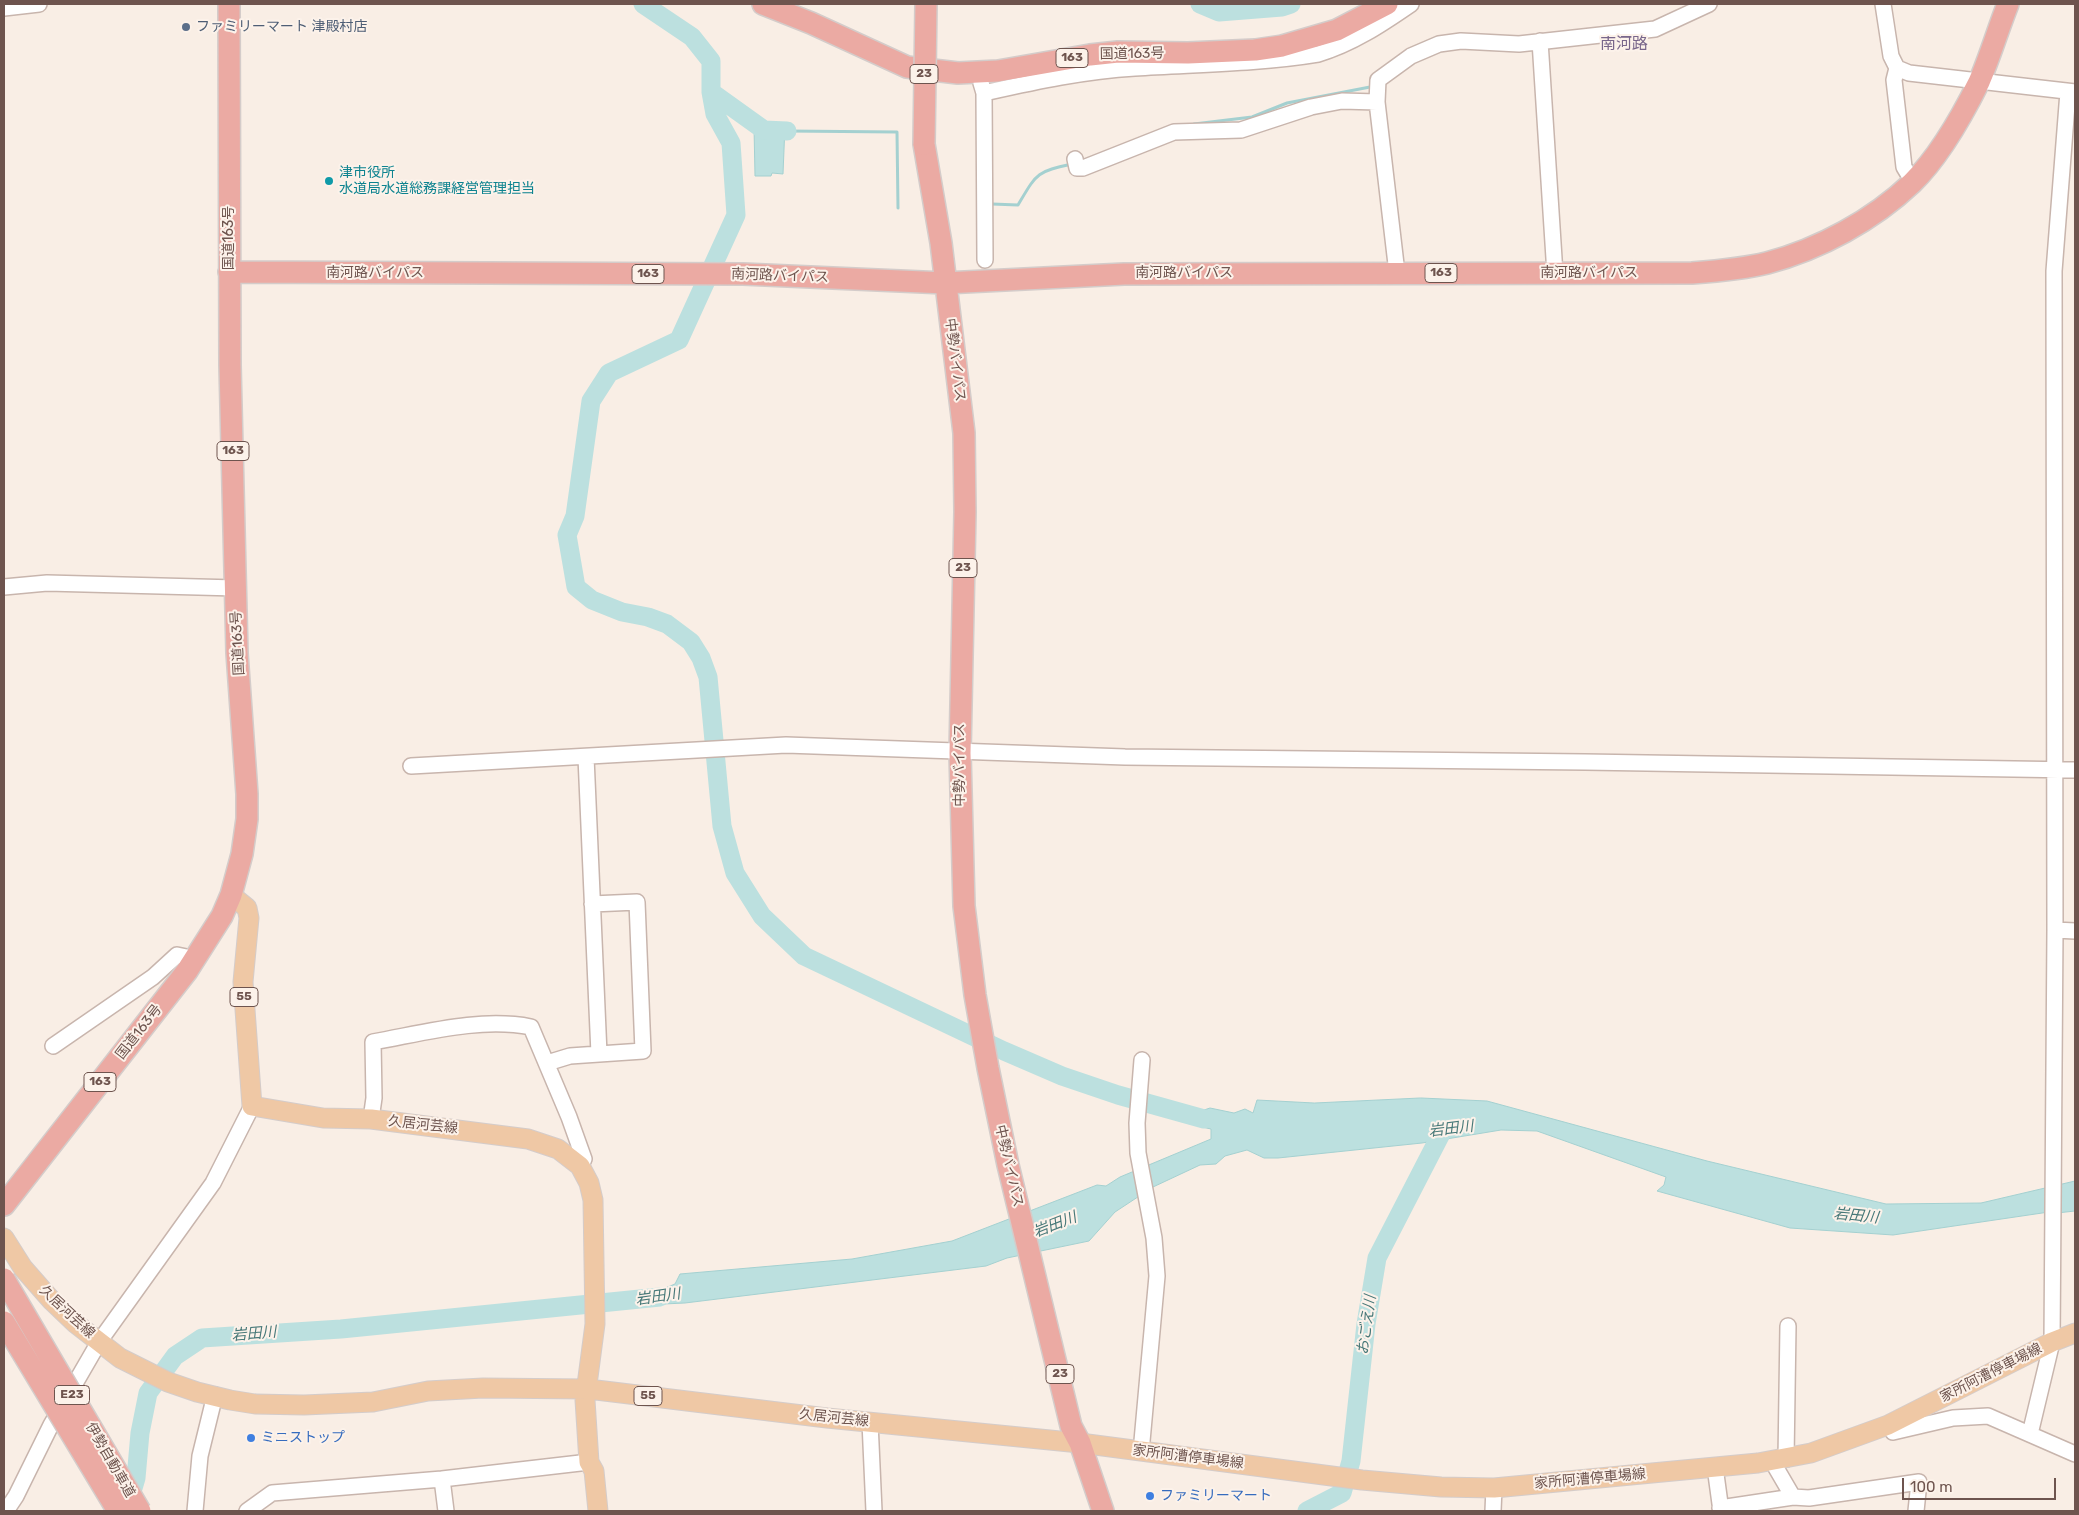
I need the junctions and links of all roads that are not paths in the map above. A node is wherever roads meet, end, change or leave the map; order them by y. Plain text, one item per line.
1 (39, 4) edge
2 (229, 4) edge
3 (763, 4) edge
4 (926, 4) edge
5 (1387, 4) edge
6 (1411, 4) edge
7 (1709, 4) edge
8 (1883, 4) edge
9 (2008, 4) edge
10 (4, 8) edge
11 (1540, 41) junction
12 (1894, 62) junction
13 (979, 72) junction
14 (1979, 82) junction
15 (2072, 92) edge
16 (984, 93) junction
17 (1378, 102) junction
18 (1076, 164) dead end
19 (1913, 182) junction
20 (985, 260) dead end
21 (229, 272) junction
22 (1396, 273) junction
23 (1555, 274) junction
24 (945, 283) junction
25 (4, 587) edge
26 (236, 588) junction
27 (960, 753) junction
28 (586, 757) junction
29 (411, 766) dead end
30 (2054, 770) junction
31 (2075, 770) edge
32 (231, 895) junction
33 (592, 904) junction
34 (2055, 930) junction
35 (2075, 931) edge
36 (196, 959) junction
37 (53, 1046) dead end
38 (599, 1054) junction
39 (1142, 1060) dead end
40 (547, 1063) junction
41 (252, 1106) junction
42 (371, 1119) junction
43 (580, 1166) junction
44 (4, 1204) edge
45 (4, 1238) edge
46 (4, 1279) edge
47 (4, 1322) edge
48 (1788, 1326) dead end
49 (2075, 1333) edge
50 (2052, 1342) junction
51 (104, 1345) junction
52 (588, 1389) junction
53 (206, 1394) junction
54 (870, 1422) junction
55 (1888, 1425) junction
56 (2030, 1434) junction
57 (1080, 1443) junction
58 (1141, 1452) junction
59 (2075, 1454) edge
60 (1779, 1460) junction
61 (589, 1462) junction
62 (1714, 1467) junction
63 (442, 1479) junction
64 (1494, 1488) junction
65 (1793, 1497) junction
66 (1810, 1504) edge
67 (1720, 1510) edge
68 (6, 1511) edge
69 (118, 1511) edge
70 (140, 1511) edge
71 (195, 1511) edge
72 (247, 1511) edge
73 (446, 1511) edge
74 (598, 1511) edge
75 (874, 1511) edge
76 (1103, 1511) edge
77 (1493, 1511) edge
78 (1916, 1511) edge

1 - 10 street
2 - 21 highway, 国道163号 / 163
3 - 13 highway, 国道163号 / 163
4 - 24 highway, 中勢バイパス / 23, bridge
5 - 13 highway, 国道163号 / 163
6 - 16 street
7 - 11 street
8 - 12 street
9 - 14 highway, 南河路バイパス / 163
11 - 17 street
11 - 23 street
12 - 14 street
12 - 19 street
13 - 16 street
14 - 15 street
14 - 19 highway, 南河路バイパス / 163
15 - 30 street
16 - 20 street
17 - 18 street
17 - 22 street
19 - 23 highway, 南河路バイパス / 163
21 - 24 highway, 南河路バイパス / 163
21 - 26 highway, 国道163号 / 163
22 - 23 highway, 南河路バイパス / 163
22 - 24 highway, 南河路バイパス / 163
24 - 27 highway, 中勢バイパス / 23
25 - 26 street
26 - 32 highway, 国道163号 / 163
27 - 28 street
27 - 30 street
27 - 57 highway, 中勢バイパス / 23
28 - 29 street
28 - 33 street
30 - 31 street
30 - 34 street
32 - 36 highway, 国道163号 / 163
32 - 41 main road, 55
33 - 38 street
33 - 38 street
34 - 35 street
34 - 50 street
36 - 37 street
36 - 44 highway, 国道163号 / 163
38 - 40 street
39 - 58 street
40 - 42 street
40 - 43 street
41 - 42 main road, 久居河芸線
41 - 51 street
42 - 43 main road, 久居河芸線
43 - 52 main road, 久居河芸線
45 - 51 main road, 久居河芸線 / 55
46 - 70 highway, 伊勢自動車道 / E23, bridge
47 - 69 highway, 伊勢自動車道 / E23, bridge
48 - 60 street
49 - 50 main road, 家所阿漕停車場線
50 - 55 main road, 家所阿漕停車場線
50 - 56 street
51 - 53 main road, 久居河芸線 / 55
51 - 68 street
52 - 53 main road, 久居河芸線 / 55
52 - 54 main road, 久居河芸線 / 55
52 - 61 main road, 久居河芸線
53 - 71 street
54 - 57 main road, 久居河芸線 / 55
54 - 75 street
55 - 56 street
55 - 60 main road, 家所阿漕停車場線
56 - 59 street
57 - 58 main road, 家所阿漕停車場線
57 - 76 highway, 中勢バイパス / 23
58 - 64 main road, 家所阿漕停車場線
60 - 62 main road, 家所阿漕停車場線
60 - 65 street
61 - 63 street
61 - 74 main road, 久居河芸線
62 - 64 main road, 家所阿漕停車場線
62 - 67 street
63 - 72 street
63 - 73 street
64 - 77 street
65 - 66 street
65 - 67 street
66 - 78 street

